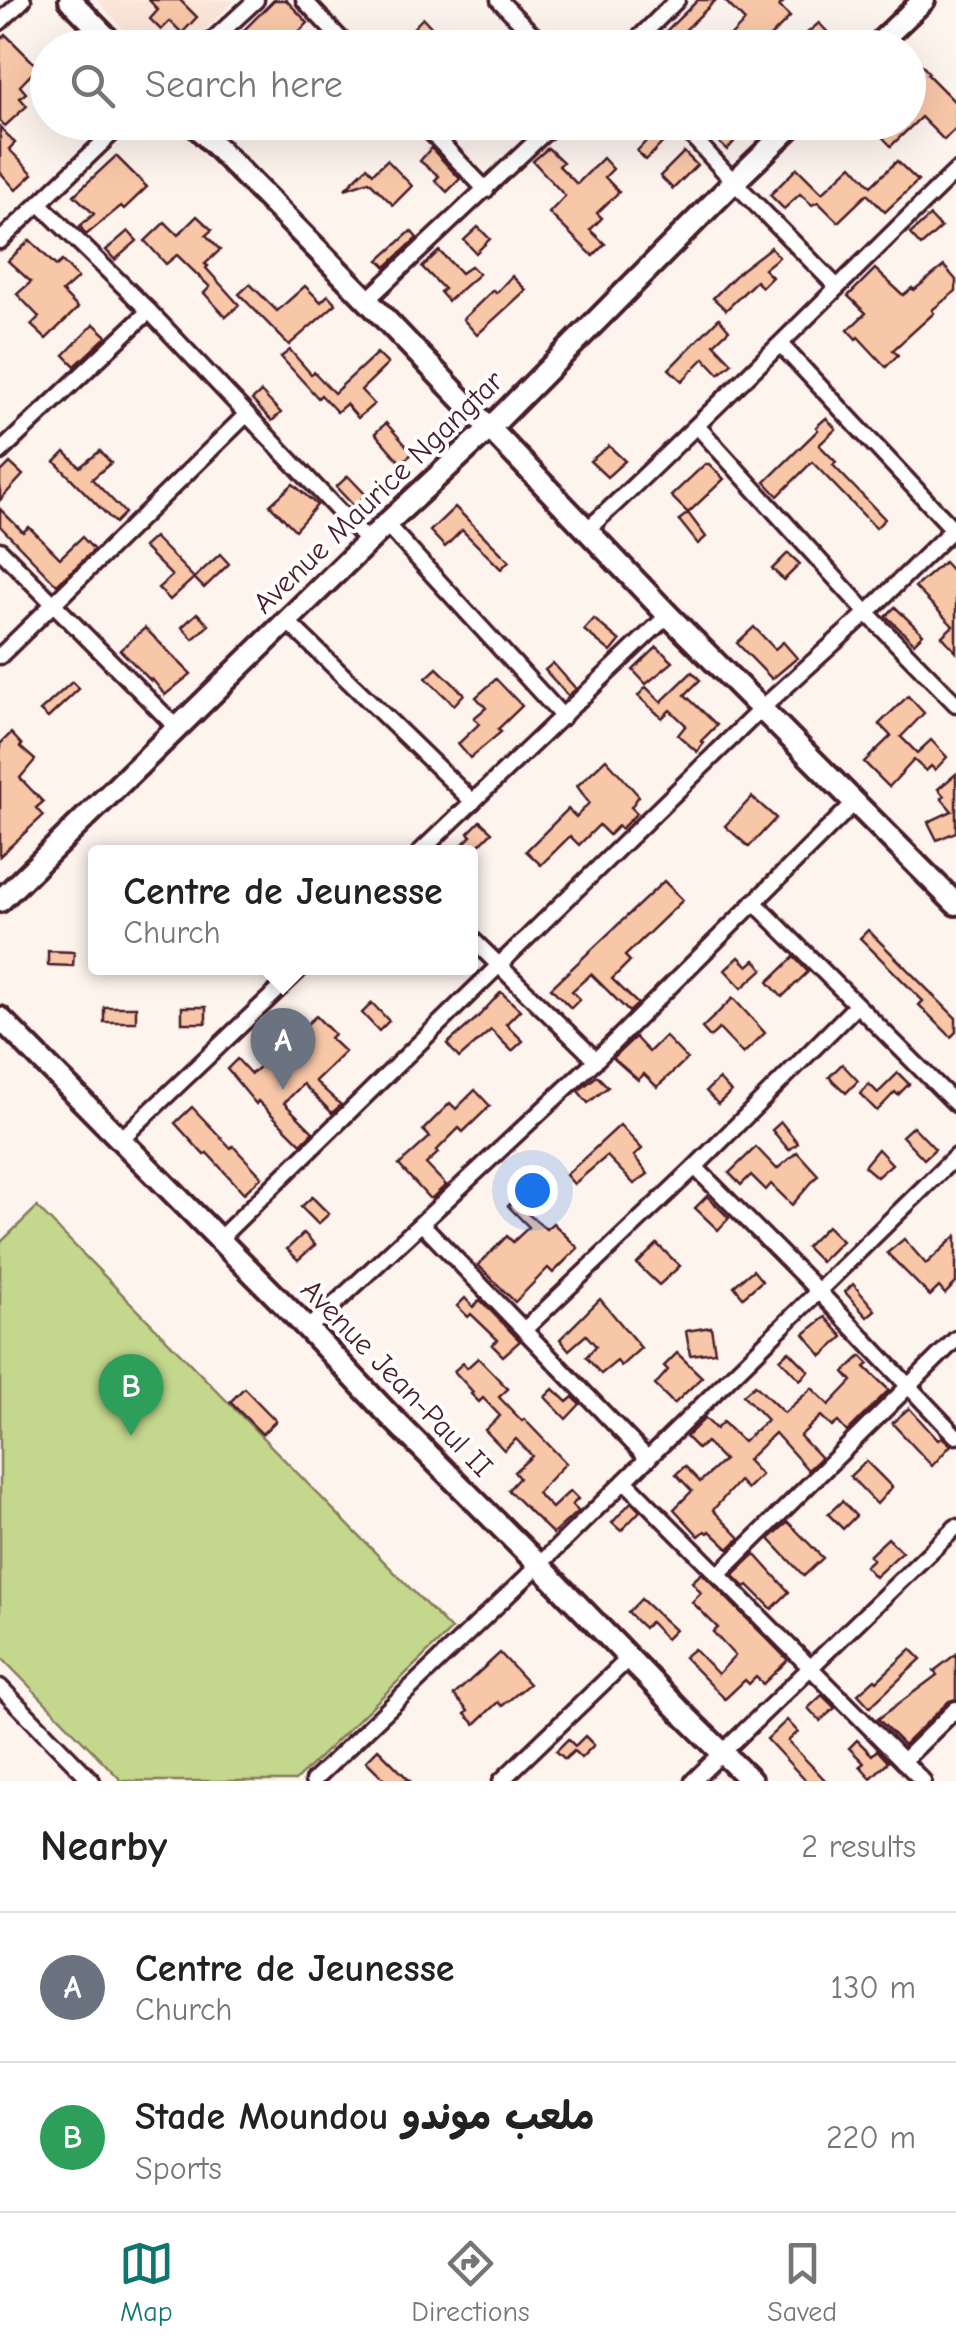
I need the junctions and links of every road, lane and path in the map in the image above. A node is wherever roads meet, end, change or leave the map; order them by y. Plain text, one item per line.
1 (23, 0) edge
2 (70, 0) edge
3 (256, 0) edge
4 (304, 0) edge
5 (499, 0) edge
6 (678, 0) edge
7 (924, 0) edge
8 (0, 22) edge
9 (99, 30) edge
10 (224, 30) edge
11 (332, 30) edge
12 (528, 30) edge
13 (647, 30) edge
14 (893, 30) edge
15 (106, 140) edge
16 (210, 140) edge
17 (438, 140) edge
18 (537, 140) edge
19 (696, 140) edge
20 (777, 140) edge
21 (956, 171) edge
22 (734, 182) junction
23 (486, 190) junction
24 (41, 205) junction
25 (0, 241) edge
26 (837, 286) junction
27 (367, 300) junction
28 (149, 311) junction
29 (780, 345) junction
30 (246, 415) junction
31 (698, 427) junction
32 (490, 428) junction
33 (0, 452) edge
34 (386, 524) junction
35 (954, 527) edge
36 (587, 530) junction
37 (368, 542) junction
38 (0, 550) edge
39 (53, 604) junction
40 (866, 613) junction
41 (668, 615) junction
42 (287, 621) junction
43 (0, 656) edge
44 (956, 704) edge
45 (762, 709) junction
46 (563, 717) junction
47 (177, 728) junction
48 (856, 801) junction
49 (473, 802) junction
50 (427, 845) edge
51 (0, 901) edge
52 (754, 902) junction
53 (956, 904) edge
54 (478, 944) edge
55 (500, 965) junction
56 (293, 975) edge
57 (856, 1006) junction
58 (0, 1018) edge
59 (596, 1060) junction
60 (956, 1104) edge
61 (120, 1140) junction
62 (956, 1156) edge
63 (695, 1168) junction
64 (422, 1224) junction
65 (219, 1239) junction
66 (819, 1292) junction
67 (308, 1329) junction
68 (524, 1330) junction
69 (956, 1339) edge
70 (908, 1386) junction
71 (956, 1436) edge
72 (648, 1458) junction
73 (626, 1481) junction
74 (956, 1527) edge
75 (540, 1565) junction
76 (718, 1575) junction
77 (629, 1658) junction
78 (812, 1668) junction
79 (0, 1686) edge
80 (956, 1709) edge
81 (722, 1753) junction
82 (903, 1761) junction
83 (92, 1781) edge
84 (313, 1781) edge
85 (501, 1781) edge
86 (693, 1781) edge
87 (752, 1781) edge
88 (923, 1781) edge

1 - 8 street
2 - 9 street
3 - 10 street
4 - 11 street
5 - 12 street
6 - 13 street
7 - 14 street
15 - 24 street
16 - 27 street
17 - 23 street
18 - 23 street
19 - 22 street
20 - 22 street, Avenue Maurice Ngangtar
21 - 26 street
22 - 26 street
22 - 32 street, Avenue Maurice Ngangtar
23 - 27 street
24 - 25 street
24 - 28 street
26 - 29 street
27 - 32 street
28 - 30 street
28 - 33 street
29 - 31 street
29 - 35 street
30 - 37 street
30 - 39 street
31 - 36 street
31 - 40 street
32 - 34 street, Avenue Maurice Ngangtar
32 - 36 street
34 - 37 street, Avenue Maurice Ngangtar
34 - 46 street
35 - 40 street
36 - 41 street
37 - 42 street, Avenue Maurice Ngangtar
38 - 39 street
39 - 43 street
39 - 47 street
40 - 44 street
40 - 45 street
41 - 45 street
41 - 46 street
42 - 47 street, Avenue Maurice Ngangtar
42 - 49 street
45 - 48 street
45 - 55 street
46 - 49 street
47 - 51 street, Avenue Maurice Ngangtar
48 - 52 street
48 - 53 street
49 - 50 street
52 - 57 street
52 - 59 street
54 - 55 street
55 - 59 street
55 - 65 street
56 - 61 street
57 - 60 street
57 - 63 street
58 - 61 street, Avenue Jean-Paul II
59 - 64 street
61 - 65 street, Avenue Jean-Paul II
62 - 66 street
63 - 66 street
63 - 68 street
64 - 67 street
64 - 68 street
65 - 67 street, Avenue Jean-Paul II
66 - 70 street
66 - 72 street
67 - 75 street, Avenue Jean-Paul II
68 - 72 street
69 - 70 street
70 - 71 street
70 - 76 street
72 - 73 street
73 - 75 street
73 - 76 street
74 - 78 street
75 - 77 street, Avenue Jean-Paul II
75 - 84 street
76 - 78 street
77 - 81 street, Avenue Jean-Paul II
77 - 85 street
78 - 81 street
78 - 82 street
79 - 83 street
80 - 82 street
81 - 86 street
81 - 87 street, Avenue Jean-Paul II
82 - 88 street

